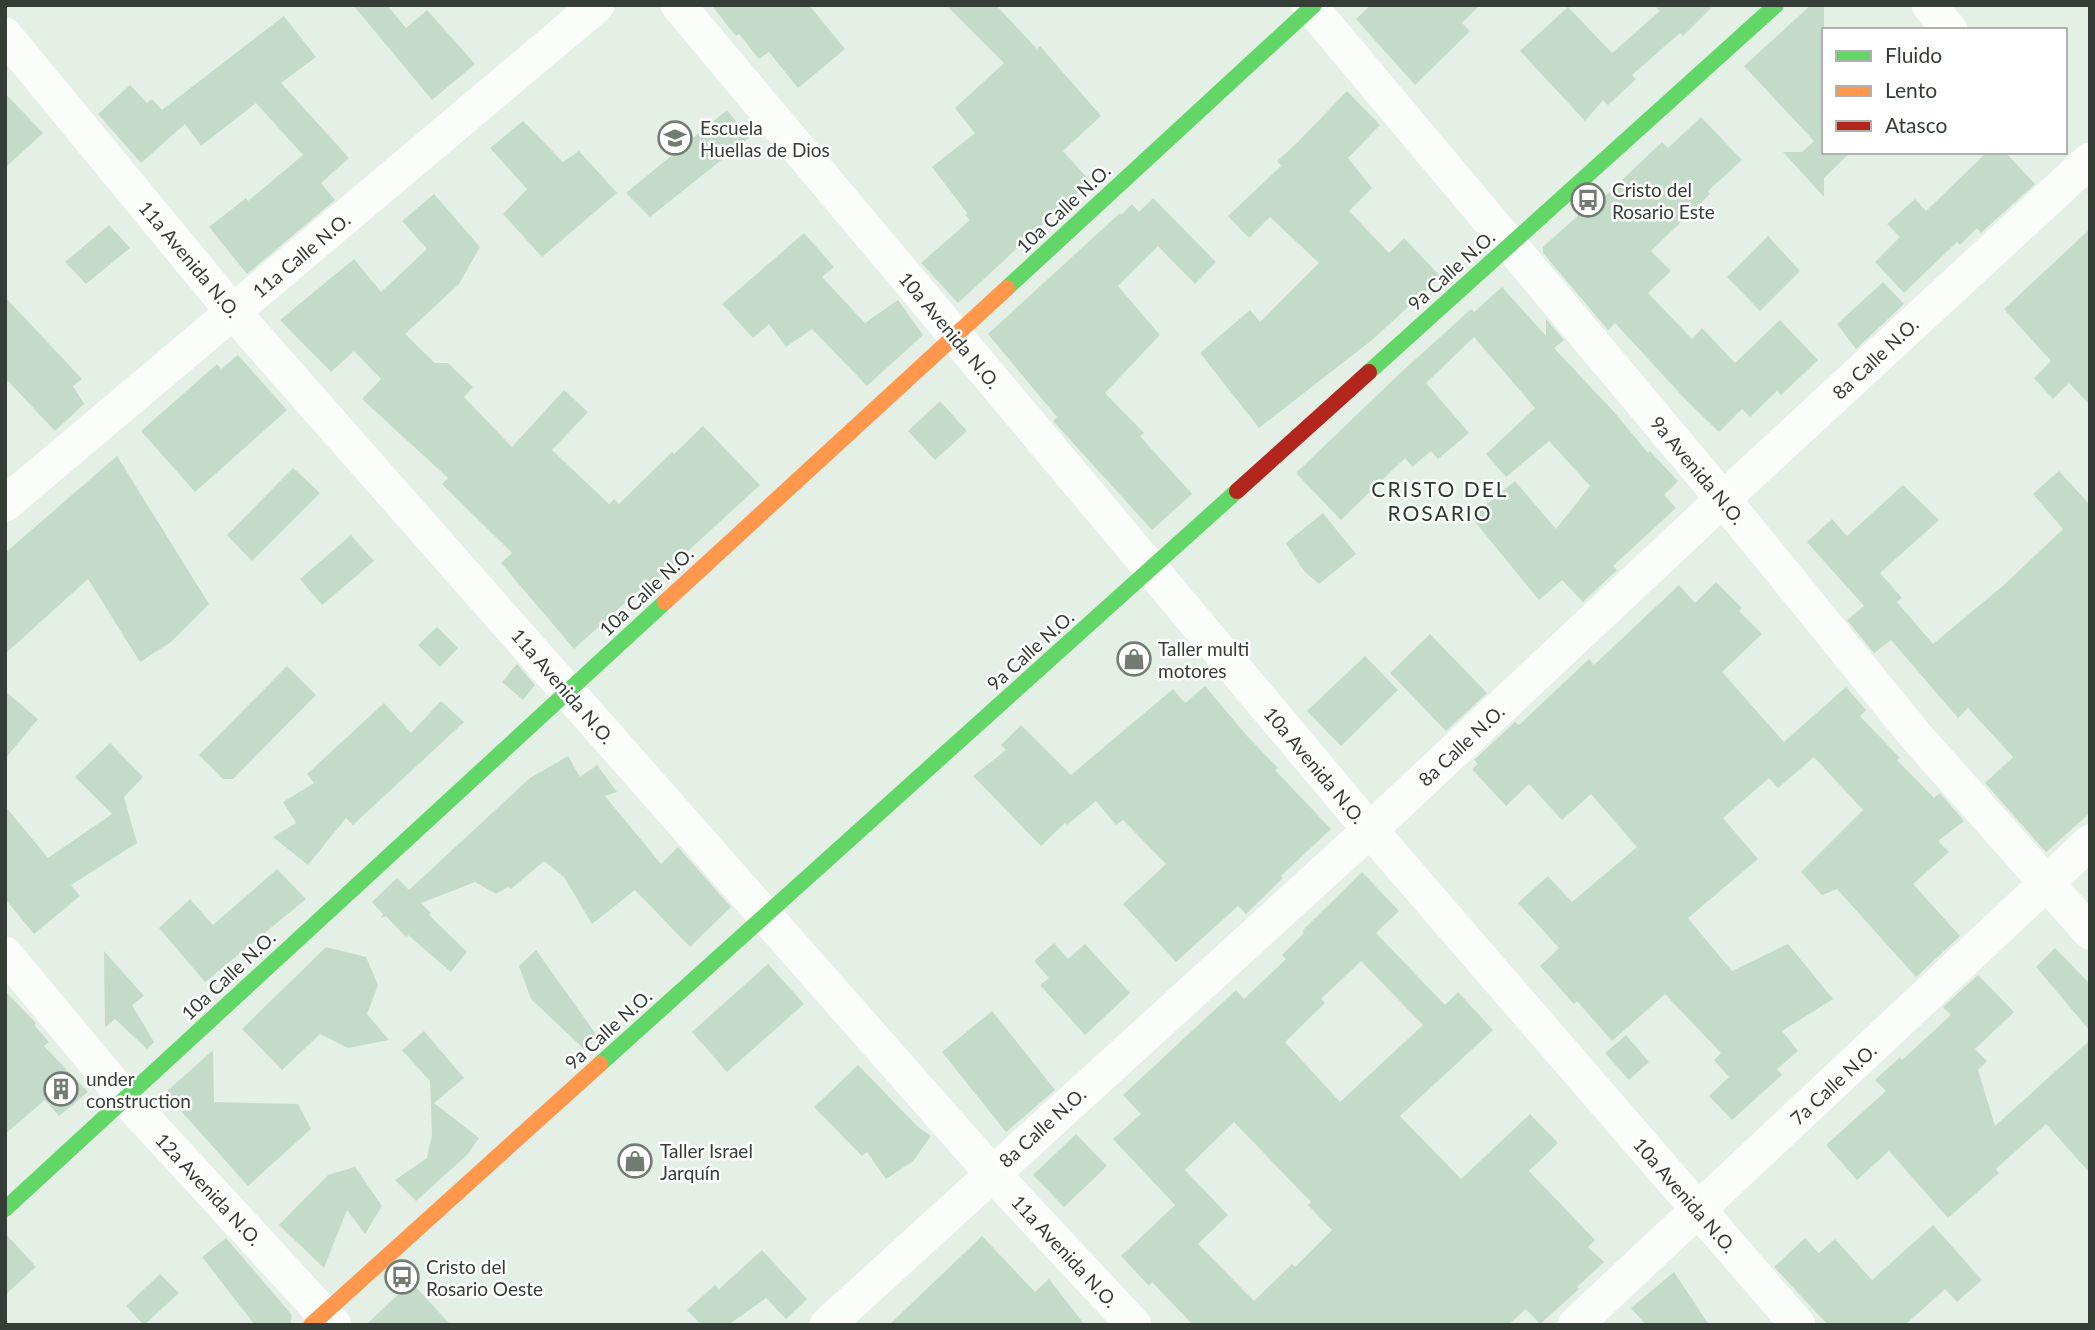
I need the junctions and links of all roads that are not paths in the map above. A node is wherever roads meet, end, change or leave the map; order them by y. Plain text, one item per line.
1 (597, 5) edge
2 (678, 5) edge
3 (1776, 5) edge
4 (1929, 5) edge
5 (1311, 6) edge
6 (1948, 28) edge
7 (5, 35) edge
8 (2078, 169) edge
9 (1509, 246) junction
10 (233, 312) junction
11 (955, 336) junction
12 (1723, 499) junction
13 (5, 503) edge
14 (1150, 569) junction
15 (568, 692) junction
16 (1370, 831) junction
17 (2090, 842) edge
18 (2047, 884) junction
19 (765, 916) junction
20 (2090, 932) edge
21 (5, 954) edge
22 (125, 1098) junction
23 (992, 1173) junction
24 (5, 1209) edge
25 (1698, 1210) junction
26 (323, 1321) edge
27 (827, 1325) edge
28 (1134, 1325) edge
29 (1575, 1325) edge
30 (1798, 1325) edge

1 - 10 street, 11a Calle N.O.
2 - 11 street, 10a Avenida N.O.
3 - 9 street, 9a Calle N.O.
4 - 6 street
5 - 9 street, 9a Avenida N.O.
5 - 11 street, 10a Calle N.O.
7 - 10 street, 11a Avenida N.O.
8 - 12 street, 8a Calle N.O.
9 - 12 street, 9a Avenida N.O.
9 - 14 street, 9a Calle N.O.
10 - 13 street, 11a Calle N.O.
10 - 15 street, 11a Avenida N.O.
11 - 14 street, 10a Avenida N.O.
11 - 15 street, 10a Calle N.O.
12 - 16 street, 8a Calle N.O.
12 - 18 street, 9a Avenida N.O.
14 - 16 street, 10a Avenida N.O.
14 - 19 street, 9a Calle N.O.
15 - 19 street, 11a Avenida N.O.
15 - 22 street, 10a Calle N.O.
16 - 23 street, 8a Calle N.O.
16 - 25 street, 10a Avenida N.O.
17 - 18 street, 7a Calle N.O.
18 - 20 street, 9a Avenida N.O.
18 - 25 street, 7a Calle N.O.
19 - 23 street, 11a Avenida N.O.
19 - 26 street, 9a Calle N.O.
21 - 22 street, 12a Avenida N.O.
22 - 24 street, 10a Calle N.O.
22 - 26 street, 12a Avenida N.O.
23 - 27 street, 8a Calle N.O.
23 - 28 street, 11a Avenida N.O.
25 - 29 street, 7a Calle N.O.
25 - 30 street, 10a Avenida N.O.

